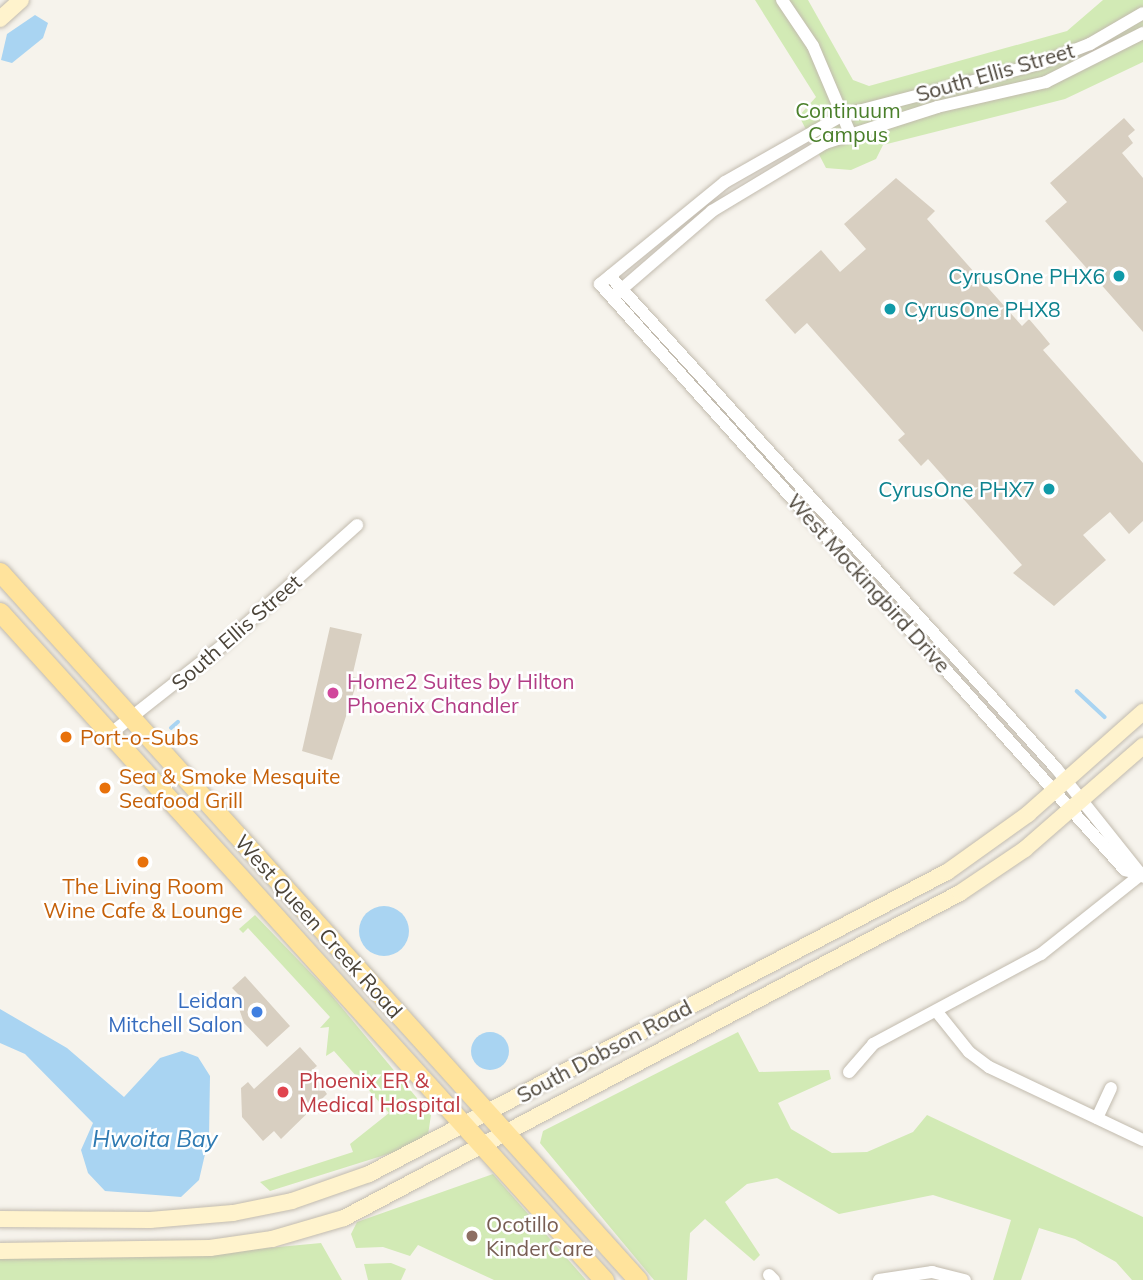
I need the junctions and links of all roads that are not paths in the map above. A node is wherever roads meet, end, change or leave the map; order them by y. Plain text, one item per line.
1 (21, 0) edge
2 (782, 0) edge
3 (1143, 13) edge
4 (0, 19) edge
5 (1143, 33) edge
6 (843, 115) junction
7 (850, 133) junction
8 (605, 280) joint
9 (617, 293) junction
10 (820, 507) junction
11 (809, 516) junction
12 (357, 524) dead end
13 (0, 572) edge
14 (0, 612) edge
15 (1143, 712) edge
16 (134, 718) junction
17 (110, 734) junction
18 (1143, 746) edge
19 (1060, 785) junction
20 (1077, 805) junction
21 (1142, 875) edge
22 (937, 1012) junction
23 (849, 1072) dead end
24 (1111, 1088) dead end
25 (487, 1113) junction
26 (1097, 1118) junction
27 (464, 1125) junction
28 (508, 1136) junction
29 (1143, 1140) edge
30 (485, 1147) junction
31 (0, 1219) edge
32 (0, 1251) edge
33 (604, 1280) edge
34 (638, 1280) edge
35 (879, 1280) edge
36 (965, 1280) edge

1 - 4 main road
2 - 6 street
3 - 6 street, South Ellis Street
5 - 7 street, South Ellis Street
6 - 7 street
6 - 8 street, South Ellis Street
7 - 9 street, South Ellis Street
8 - 9 street, West Mockingbird Drive
9 - 10 street, West Mockingbird Drive
9 - 11 street, West Mockingbird Drive
10 - 11 street
10 - 19 street, West Mockingbird Drive
11 - 19 street, West Mockingbird Drive
12 - 16 street, South Ellis Street
13 - 16 main road, West Queen Creek Road
14 - 17 main road, West Queen Creek Road
15 - 19 main road, South Dobson Road
16 - 17 street, South Ellis Street
16 - 25 main road, West Queen Creek Road
17 - 27 main road, West Queen Creek Road
18 - 20 main road, South Dobson Road
19 - 20 street, West Mockingbird Drive
19 - 25 main road, South Dobson Road
20 - 21 street, West Mockingbird Drive
20 - 28 main road, South Dobson Road
21 - 22 street
22 - 23 street
22 - 26 street
24 - 26 street
25 - 27 main road, South Dobson Road
25 - 28 main road, West Queen Creek Road
26 - 29 street
27 - 30 main road, West Queen Creek Road
27 - 31 main road, South Dobson Road
28 - 30 main road, South Dobson Road
28 - 34 main road, West Queen Creek Road
30 - 32 main road, South Dobson Road
30 - 33 main road, West Queen Creek Road
35 - 36 street

